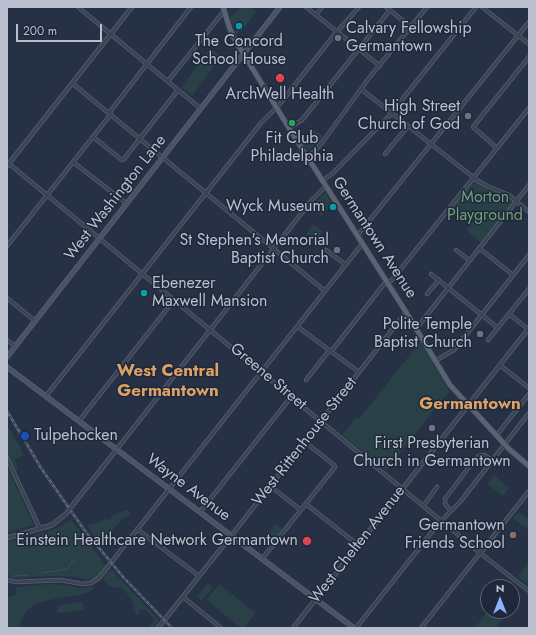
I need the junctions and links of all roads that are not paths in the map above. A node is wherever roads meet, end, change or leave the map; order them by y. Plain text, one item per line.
1 (78, 7) edge
2 (132, 7) edge
3 (191, 7) edge
4 (280, 7) edge
5 (306, 7) edge
6 (322, 7) edge
7 (359, 7) edge
8 (386, 7) edge
9 (427, 7) edge
10 (476, 7) edge
11 (482, 7) edge
12 (224, 9) edge
13 (390, 10) junction
14 (316, 15) junction
15 (529, 22) edge
16 (411, 27) junction
17 (337, 32) junction
18 (111, 34) junction
19 (518, 36) junction
20 (529, 44) edge
21 (358, 49) junction
22 (243, 54) junction
23 (529, 57) edge
24 (147, 64) junction
25 (380, 66) junction
26 (168, 81) junction
27 (72, 83) junction
28 (361, 89) junction
29 (178, 90) junction
30 (200, 108) junction
31 (277, 108) junction
32 (529, 109) edge
33 (110, 113) junction
34 (392, 113) junction
35 (408, 126) junction
36 (289, 128) junction
37 (93, 137) junction
38 (140, 139) junction
39 (432, 144) junction
40 (497, 148) junction
41 (385, 154) dead end
42 (163, 157) junction
43 (308, 157) junction
44 (73, 162) junction
45 (8, 164) edge
46 (474, 177) junction
47 (322, 181) junction
48 (529, 185) edge
49 (326, 186) junction
50 (206, 192) junction
51 (47, 195) junction
52 (517, 200) junction
53 (126, 203) junction
54 (529, 212) edge
55 (357, 236) junction
56 (99, 238) junction
57 (362, 244) junction
58 (7, 246) edge
59 (479, 248) junction
60 (274, 249) junction
61 (326, 250) dead end
62 (456, 250) dead end
63 (529, 255) edge
64 (469, 260) junction
65 (346, 265) junction
66 (142, 274) junction
67 (431, 274) dead end
68 (513, 275) junction
69 (438, 280) junction
70 (387, 282) junction
71 (448, 288) junction
72 (529, 289) edge
73 (325, 291) junction
74 (427, 294) dead end
75 (7, 298) edge
76 (174, 300) junction
77 (406, 312) junction
78 (509, 314) junction
79 (481, 315) junction
80 (35, 321) junction
81 (298, 327) junction
82 (498, 328) junction
83 (416, 329) junction
84 (529, 329) edge
85 (210, 330) junction
86 (7, 340) edge
87 (488, 340) dead end
88 (16, 346) junction
89 (330, 351) junction
90 (7, 357) edge
91 (435, 360) junction
92 (500, 365) junction
93 (7, 367) edge
94 (262, 372) junction
95 (360, 372) junction
96 (306, 380) dead end
97 (529, 388) edge
98 (529, 394) edge
99 (46, 396) junction
100 (291, 397) junction
101 (468, 406) junction
102 (529, 413) edge
103 (79, 421) junction
104 (321, 421) junction
105 (496, 436) junction
106 (305, 442) junction
107 (505, 444) junction
108 (116, 449) junction
109 (7, 458) edge
110 (492, 460) junction
111 (529, 466) edge
112 (270, 486) junction
113 (437, 487) dead end
114 (403, 488) junction
115 (169, 489) junction
116 (529, 490) edge
117 (306, 504) junction
118 (424, 505) junction
119 (301, 510) junction
120 (451, 511) junction
121 (200, 512) junction
122 (441, 520) junction
123 (40, 529) junction
124 (137, 530) junction
125 (231, 536) junction
126 (9, 537) edge
127 (358, 545) junction
128 (480, 553) junction
129 (262, 559) junction
130 (199, 576) junction
131 (7, 580) edge
132 (16, 582) junction
133 (7, 584) edge
134 (529, 591) edge
135 (183, 597) junction
136 (316, 599) junction
137 (158, 628) edge
138 (221, 628) edge
139 (293, 628) edge
140 (355, 628) edge
141 (421, 628) edge

1 - 18 street
2 - 18 street
3 - 24 street
4 - 22 main road, West Washington Lane
5 - 14 street
6 - 14 street
7 - 17 street
8 - 13 street
9 - 16 street
10 - 34 street
11 - 19 street
12 - 22 main road, Germantown Avenue
12 - 26 street
13 - 16 street
13 - 21 street
14 - 17 street
15 - 19 street
16 - 25 street
17 - 21 street
17 - 31 street
18 - 24 street
18 - 27 street
19 - 20 street
19 - 39 street
21 - 25 street
21 - 36 street
22 - 30 main road, West Washington Lane
22 - 31 main road, Germantown Avenue
23 - 40 street
24 - 26 street
24 - 33 street
25 - 28 street
26 - 29 street
27 - 33 street
27 - 45 street
28 - 34 street
28 - 43 street
29 - 30 street
29 - 38 street
30 - 42 main road, West Washington Lane
31 - 36 main road, Germantown Avenue
31 - 50 street
32 - 40 street
33 - 37 street
33 - 38 street
34 - 35 street
34 - 47 street
35 - 39 street
35 - 41 street
36 - 43 main road, Germantown Avenue
37 - 38 street
37 - 44 street
38 - 42 street
39 - 46 street
39 - 55 street
40 - 46 street
42 - 50 street
42 - 53 main road, West Washington Lane
43 - 47 main road, Germantown Avenue
44 - 51 street
44 - 53 street
45 - 51 street, Greene Street
46 - 52 street
46 - 70 street
47 - 49 main road, Germantown Avenue
48 - 52 street
49 - 55 main road, Germantown Avenue
49 - 60 street
50 - 60 street
50 - 66 street
51 - 56 street, Greene Street
51 - 58 street
52 - 54 street
52 - 59 street
53 - 56 main road, West Washington Lane
55 - 57 main road, Germantown Avenue
56 - 66 street, Greene Street
56 - 80 main road, West Washington Lane
57 - 65 street
57 - 70 main road, Germantown Avenue
59 - 64 street
59 - 68 street
60 - 73 street
60 - 85 street
61 - 65 street
62 - 64 street
63 - 68 street
64 - 71 street
65 - 73 street
66 - 76 street, Greene Street
66 - 99 street
67 - 69 street
68 - 79 street
69 - 71 street
69 - 74 street
70 - 77 main road, Germantown Avenue
70 - 89 street
71 - 79 street
71 - 83 street
72 - 78 street
73 - 81 street
75 - 80 street
76 - 85 street, Greene Street
76 - 103 street
77 - 83 main road, Germantown Avenue
77 - 95 street, West Rittenhouse Street
78 - 82 street
78 - 84 street
79 - 82 street
79 - 91 street
80 - 88 main road, West Washington Lane
81 - 89 street
81 - 94 street
82 - 87 street
83 - 91 main road, Germantown Avenue
84 - 92 street, West Chelten Avenue
85 - 94 street, Greene Street
85 - 108 street
86 - 88 street
88 - 90 main road, West Washington Lane
89 - 95 street
89 - 96 street
91 - 101 main road, Germantown Avenue
92 - 97 street
92 - 101 street, West Chelten Avenue
93 - 99 main road, Wayne Avenue
94 - 100 street, Greene Street
94 - 115 street
95 - 104 street, West Rittenhouse Street
98 - 105 street
99 - 103 main road, Wayne Avenue
100 - 104 street, Greene Street
100 - 121 street
101 - 105 main road, Germantown Avenue
101 - 114 street, West Chelten Avenue
102 - 107 street
103 - 108 main road, Wayne Avenue
104 - 106 street, West Rittenhouse Street
104 - 114 street, Greene Street
105 - 107 main road, Germantown Avenue
106 - 112 street, West Rittenhouse Street
106 - 117 street
107 - 110 street
107 - 111 main road, Germantown Avenue
108 - 115 main road, Wayne Avenue
108 - 123 street, bridge
109 - 123 street
110 - 120 street
110 - 120 street
112 - 119 street
112 - 125 street, West Rittenhouse Street
113 - 118 street
114 - 118 street, Greene Street
114 - 127 street, West Chelten Avenue
115 - 121 main road, Wayne Avenue
115 - 124 street
116 - 128 street
117 - 119 street
117 - 127 street
118 - 122 street, Greene Street
119 - 129 street
120 - 122 street
121 - 125 main road, Wayne Avenue
122 - 128 street, Greene Street
122 - 140 street
123 - 126 street
124 - 130 street
124 - 132 street
125 - 129 main road, Wayne Avenue
125 - 130 street, West Rittenhouse Street
127 - 136 street, West Chelten Avenue
128 - 134 street, Greene Street
128 - 141 street
129 - 136 main road, Wayne Avenue
130 - 135 street, West Rittenhouse Street
131 - 132 street
132 - 133 street
135 - 137 street, West Rittenhouse Street
135 - 138 street
136 - 139 street, West Chelten Avenue
136 - 140 main road, Wayne Avenue

